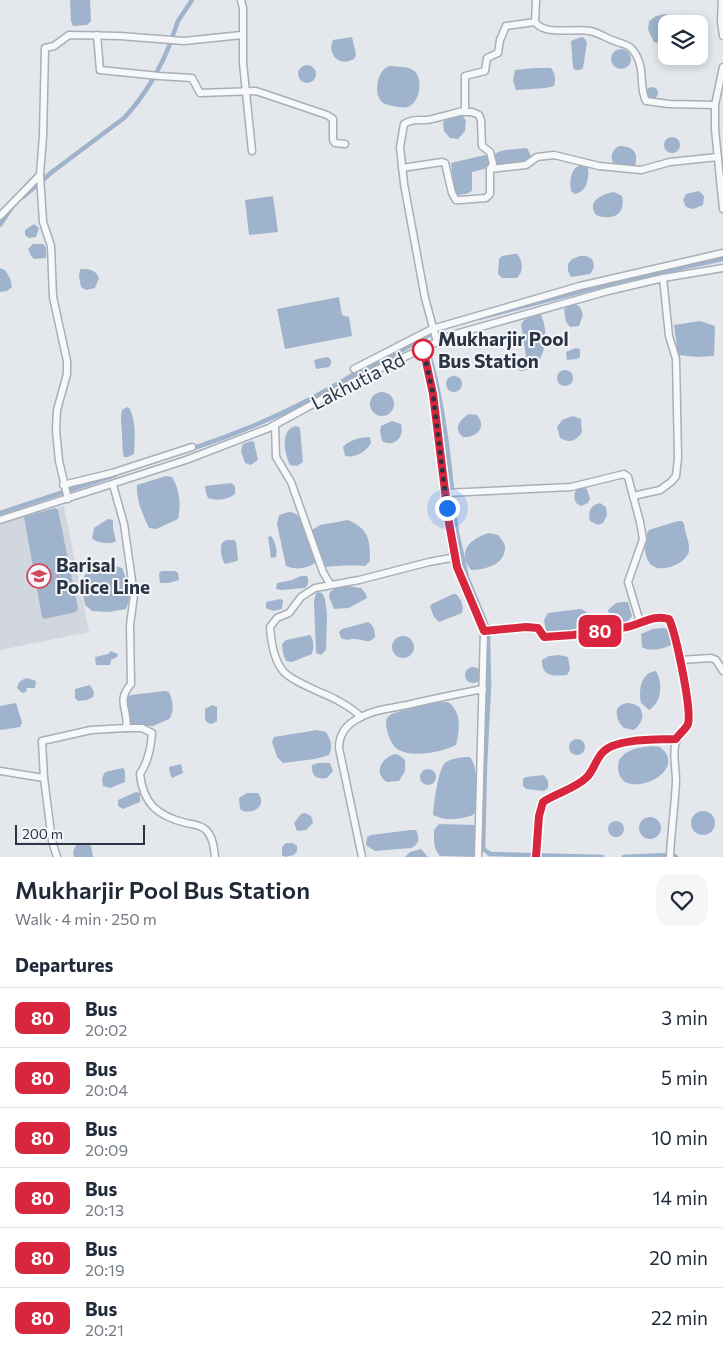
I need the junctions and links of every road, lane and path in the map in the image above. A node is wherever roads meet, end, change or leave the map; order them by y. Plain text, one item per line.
1 (241, 0) edge
2 (536, 0) edge
3 (722, 0) edge
4 (535, 22) junction
5 (97, 35) junction
6 (242, 35) junction
7 (723, 36) edge
8 (723, 67) edge
9 (246, 92) junction
10 (715, 105) junction
11 (462, 112) junction
12 (345, 144) dead end
13 (252, 151) dead end
14 (718, 157) junction
15 (402, 168) junction
16 (490, 169) junction
17 (40, 175) junction
18 (723, 209) edge
19 (0, 216) edge
20 (723, 253) edge
21 (723, 268) edge
22 (663, 278) junction
23 (432, 328) junction
24 (437, 342) junction
25 (423, 348) junction
26 (354, 369) dead end
27 (275, 425) junction
28 (192, 447) dead end
29 (63, 485) junction
30 (113, 485) junction
31 (445, 493) junction
32 (632, 496) junction
33 (68, 499) junction
34 (0, 520) edge
35 (456, 557) junction
36 (330, 584) junction
37 (640, 622) junction
38 (484, 631) junction
39 (680, 660) junction
40 (723, 670) edge
41 (483, 689) junction
42 (360, 717) junction
43 (126, 728) junction
44 (676, 739) junction
45 (0, 771) edge
46 (44, 778) junction
47 (57, 857) edge
48 (215, 857) edge
49 (362, 857) edge
50 (478, 857) edge
51 (536, 857) edge
52 (670, 857) edge

1 - 6 street
2 - 4 street
3 - 7 street
4 - 10 street
4 - 11 street
5 - 6 street
5 - 9 street
5 - 17 street
6 - 9 street
8 - 10 street
9 - 12 street
9 - 13 street
10 - 14 street
11 - 15 street
11 - 16 street
14 - 16 street
14 - 18 street
15 - 16 street
15 - 23 street
17 - 19 street
17 - 29 street
20 - 23 street
21 - 22 street, Lakhutia Rd
22 - 24 street, Lakhutia Rd
22 - 32 street
23 - 24 street
23 - 26 street
24 - 25 street, Lakhutia Rd
25 - 27 street, Lakhutia Rd
25 - 31 street
27 - 30 street, Lakhutia Rd
27 - 36 street
28 - 29 street
29 - 33 street
30 - 33 street, Lakhutia Rd
30 - 43 street
31 - 32 street
31 - 35 street
32 - 37 street
33 - 34 street, Lakhutia Rd
35 - 36 street
35 - 38 street
36 - 42 street
37 - 38 street
37 - 39 street
38 - 41 street
39 - 40 street
39 - 44 street
41 - 42 street
41 - 50 street
42 - 49 street
43 - 46 street
43 - 48 street
44 - 51 street
44 - 52 street
45 - 46 street
46 - 47 street

